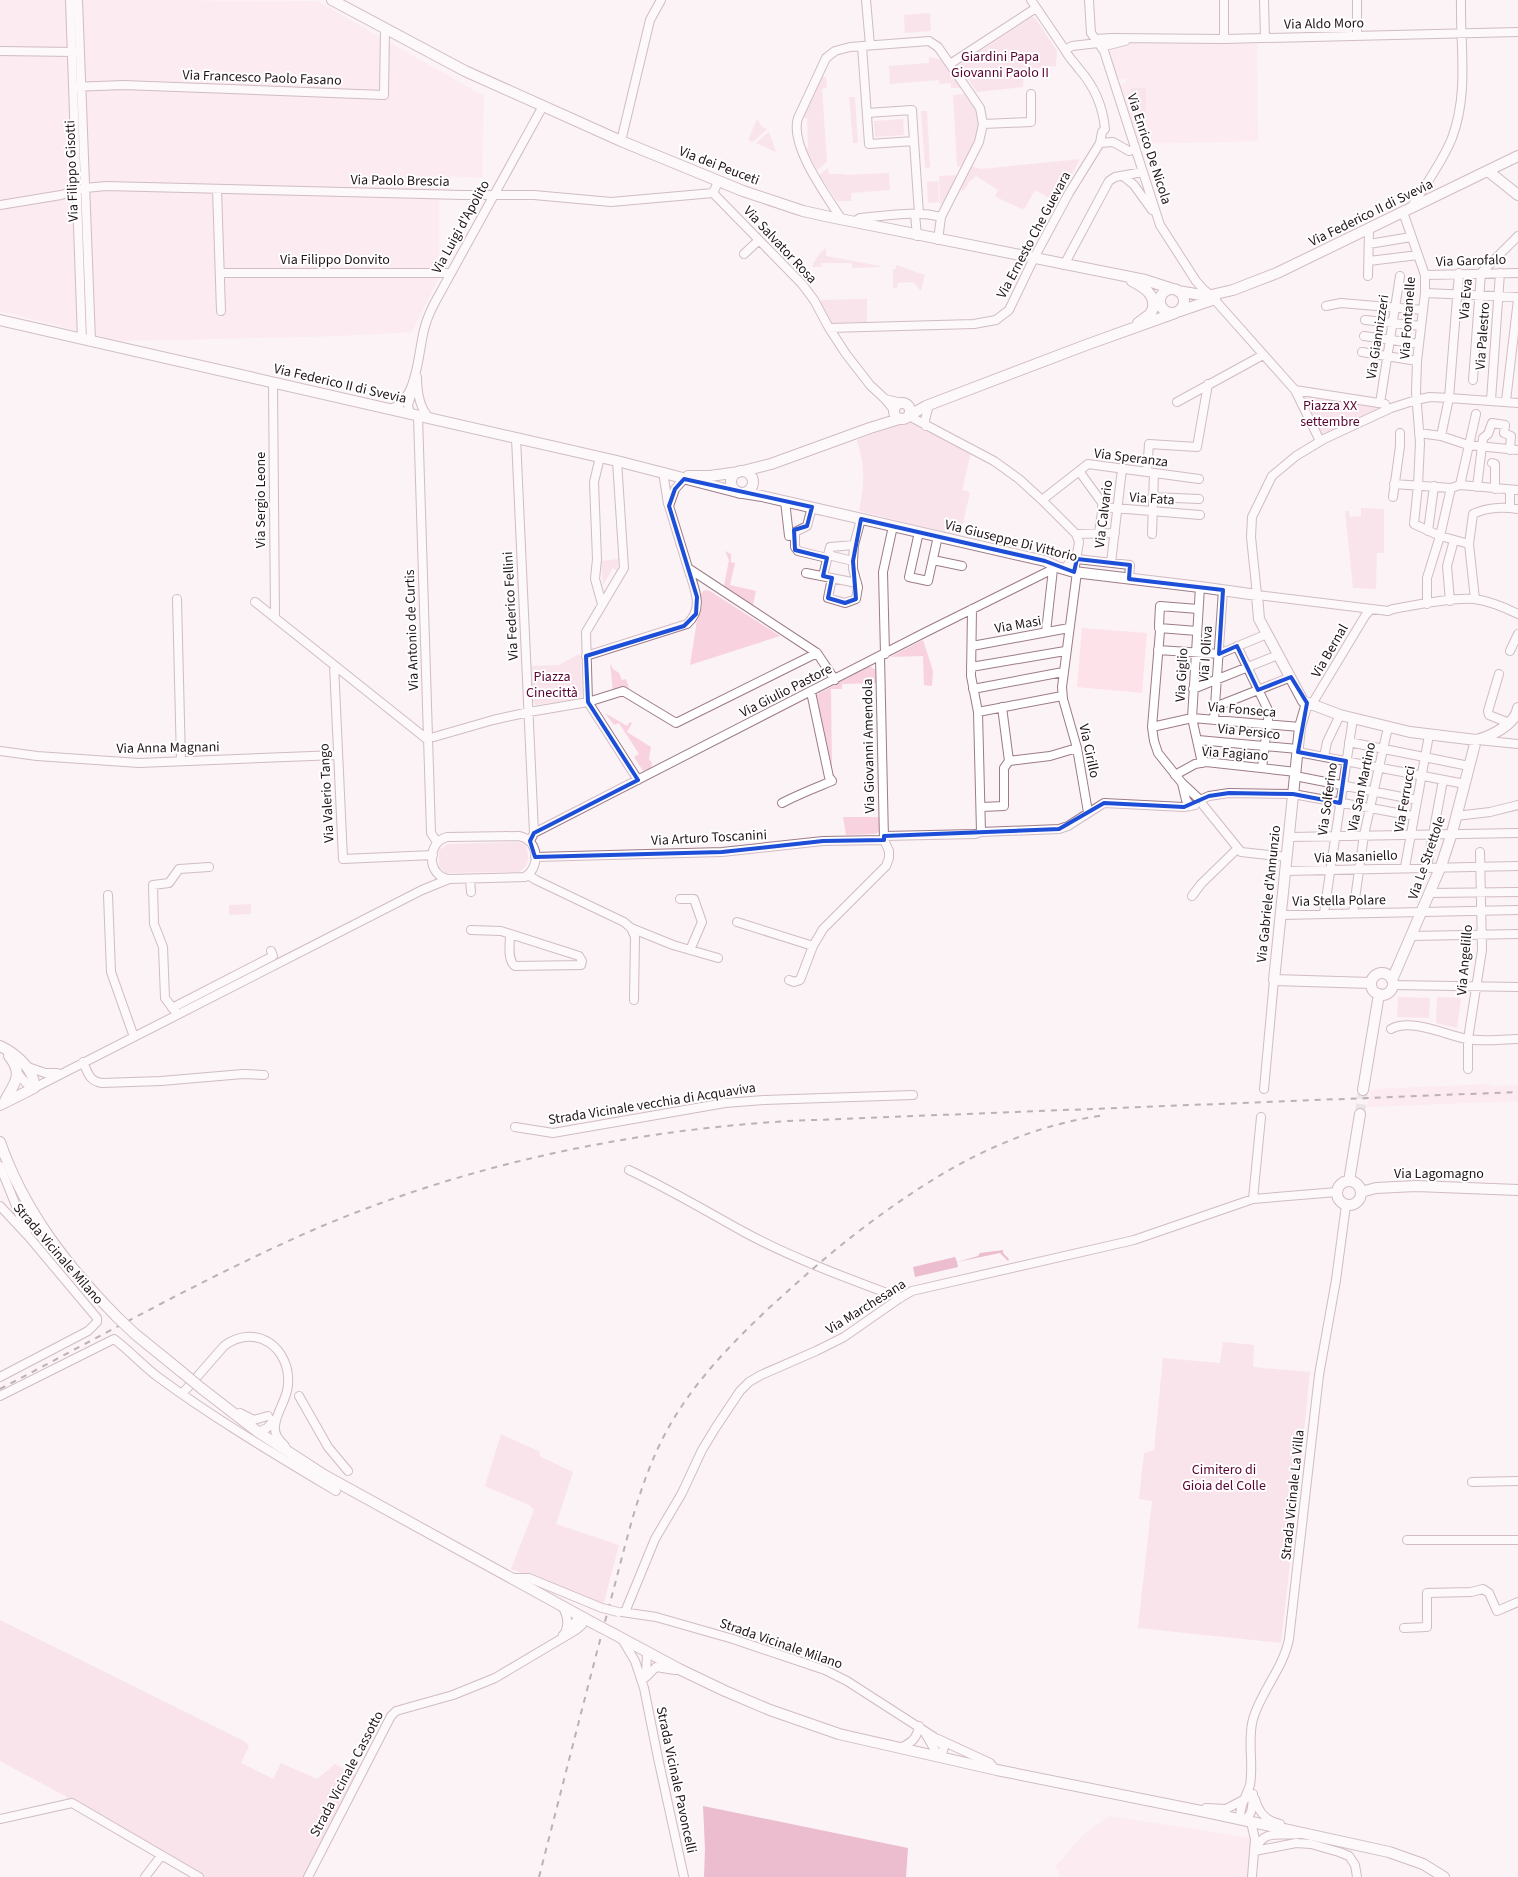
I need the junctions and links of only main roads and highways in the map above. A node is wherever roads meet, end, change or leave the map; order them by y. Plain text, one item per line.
1 (332, 0) edge
2 (1518, 156) edge
3 (1488, 171) junction
4 (1518, 195) edge
5 (1124, 277) junction
6 (1175, 290) junction
7 (1202, 299) junction
8 (1157, 302) junction
9 (1177, 312) junction
10 (0, 320) edge
11 (1121, 332) junction
12 (927, 405) junction
13 (898, 409) junction
14 (771, 464) junction
15 (741, 472) junction
16 (668, 474) junction
17 (752, 482) junction
18 (740, 493) junction
19 (762, 496) junction
20 (1309, 704) junction
21 (1518, 708) edge
22 (1518, 713) edge
23 (1476, 740) junction
24 (1392, 982) junction
25 (1371, 983) junction
26 (1379, 994) junction
27 (0, 1046) edge
28 (0, 1050) edge
29 (1363, 1090) tunnel mouth
30 (1, 1105) edge
31 (1360, 1114) tunnel mouth
32 (0, 1142) edge
33 (0, 1156) edge
34 (1349, 1181) junction
35 (1518, 1190) edge
36 (1361, 1192) junction
37 (38, 1222) junction
38 (1444, 1877) edge

1 - 5 main road, Via dei Peuceti
2 - 3 main road, Via Federico II di Svevia
3 - 4 main road
3 - 7 main road, Via Federico II di Svevia
5 - 6 main road, Via dei Peuceti
5 - 8 main road
6 - 7 main road, Via Federico II di Svevia
6 - 8 main road
6 - 9 main road
7 - 9 main road, Via Federico II di Svevia
8 - 9 main road
8 - 11 main road
9 - 11 main road, Via Federico II di Svevia
10 - 16 main road, Via Federico II di Svevia
11 - 12 main road
12 - 13 main road
12 - 13 main road
13 - 14 main road, Via Federico II di Svevia
14 - 15 main road, Via Federico II di Svevia
14 - 17 main road, Via Federico II di Svevia
15 - 16 main road, Via Federico II di Svevia
15 - 17 main road
15 - 18 main road
16 - 18 main road, Via Federico II di Svevia
17 - 18 main road
17 - 19 main road
18 - 19 main road, Via Federico II di Svevia
19 - 20 main road, Via Giuseppe Di Vittorio
20 - 23 main road
20 - 25 main road, Via Gabriele d'Annunzio
21 - 22 main road
22 - 23 main road
23 - 24 main road, Via Le Strettole
24 - 25 main road
24 - 26 main road
25 - 26 main road
26 - 29 main road
27 - 30 main road
28 - 30 main road
31 - 34 main road
32 - 37 main road
33 - 37 main road
34 - 36 main road
34 - 36 main road
35 - 36 main road, Via Lagomagno
37 - 38 main road, bridge

